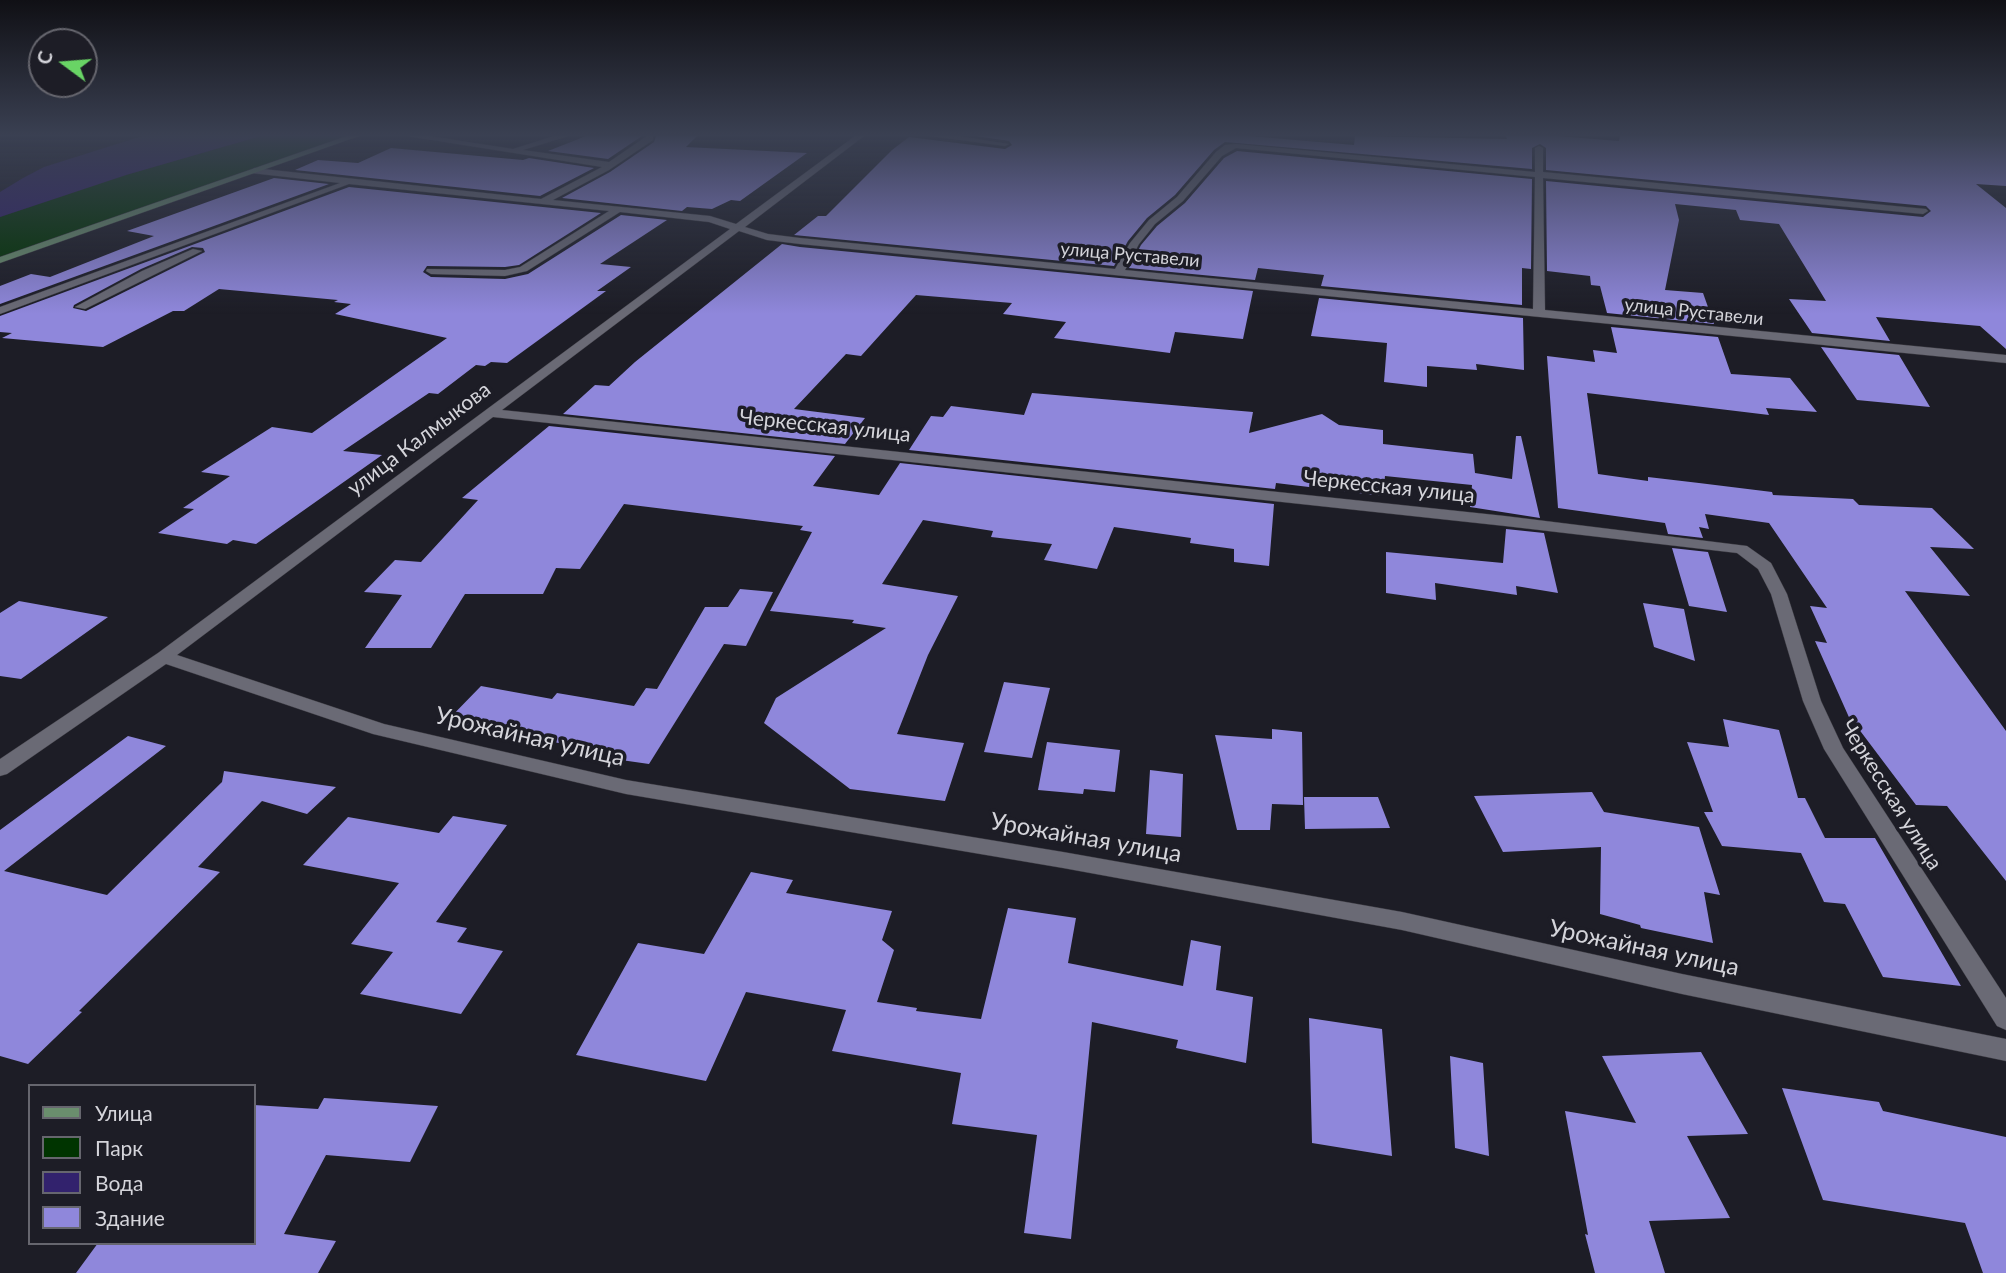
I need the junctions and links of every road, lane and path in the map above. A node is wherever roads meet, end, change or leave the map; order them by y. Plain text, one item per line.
1 (184, 195) edge
2 (313, 195) edge
3 (336, 195) edge
4 (493, 195) edge
5 (553, 195) edge
6 (780, 195) edge
7 (1183, 195) edge
8 (1539, 195) edge
9 (1752, 195) edge
10 (545, 200) junction
11 (619, 209) junction
12 (1923, 211) dead end
13 (736, 228) junction
14 (0, 260) edge
15 (432, 271) dead end
16 (1119, 271) junction
17 (63, 289) junction
18 (103, 296) junction
19 (81, 307) dead end
20 (0, 311) edge
21 (1539, 313) junction
22 (2006, 359) edge
23 (489, 413) junction
24 (164, 657) junction
25 (0, 769) edge
26 (2006, 1019) edge
27 (2006, 1050) edge

1 - 14 main road
2 - 17 street
3 - 18 street
4 - 10 street, улица Руставели
5 - 10 street
6 - 13 street, улица Калмыкова
7 - 16 street
8 - 21 street
9 - 12 street
10 - 11 street, улица Руставели
11 - 13 street, улица Руставели
11 - 15 street
13 - 16 street, улица Руставели
13 - 23 street, улица Калмыкова
16 - 21 street, улица Руставели
17 - 18 street
17 - 20 street
18 - 19 street
21 - 22 street, улица Руставели
23 - 24 street, улица Калмыкова
23 - 26 street, Черкесская улица
24 - 25 street, улица Калмыкова
24 - 27 street, Урожайная улица

